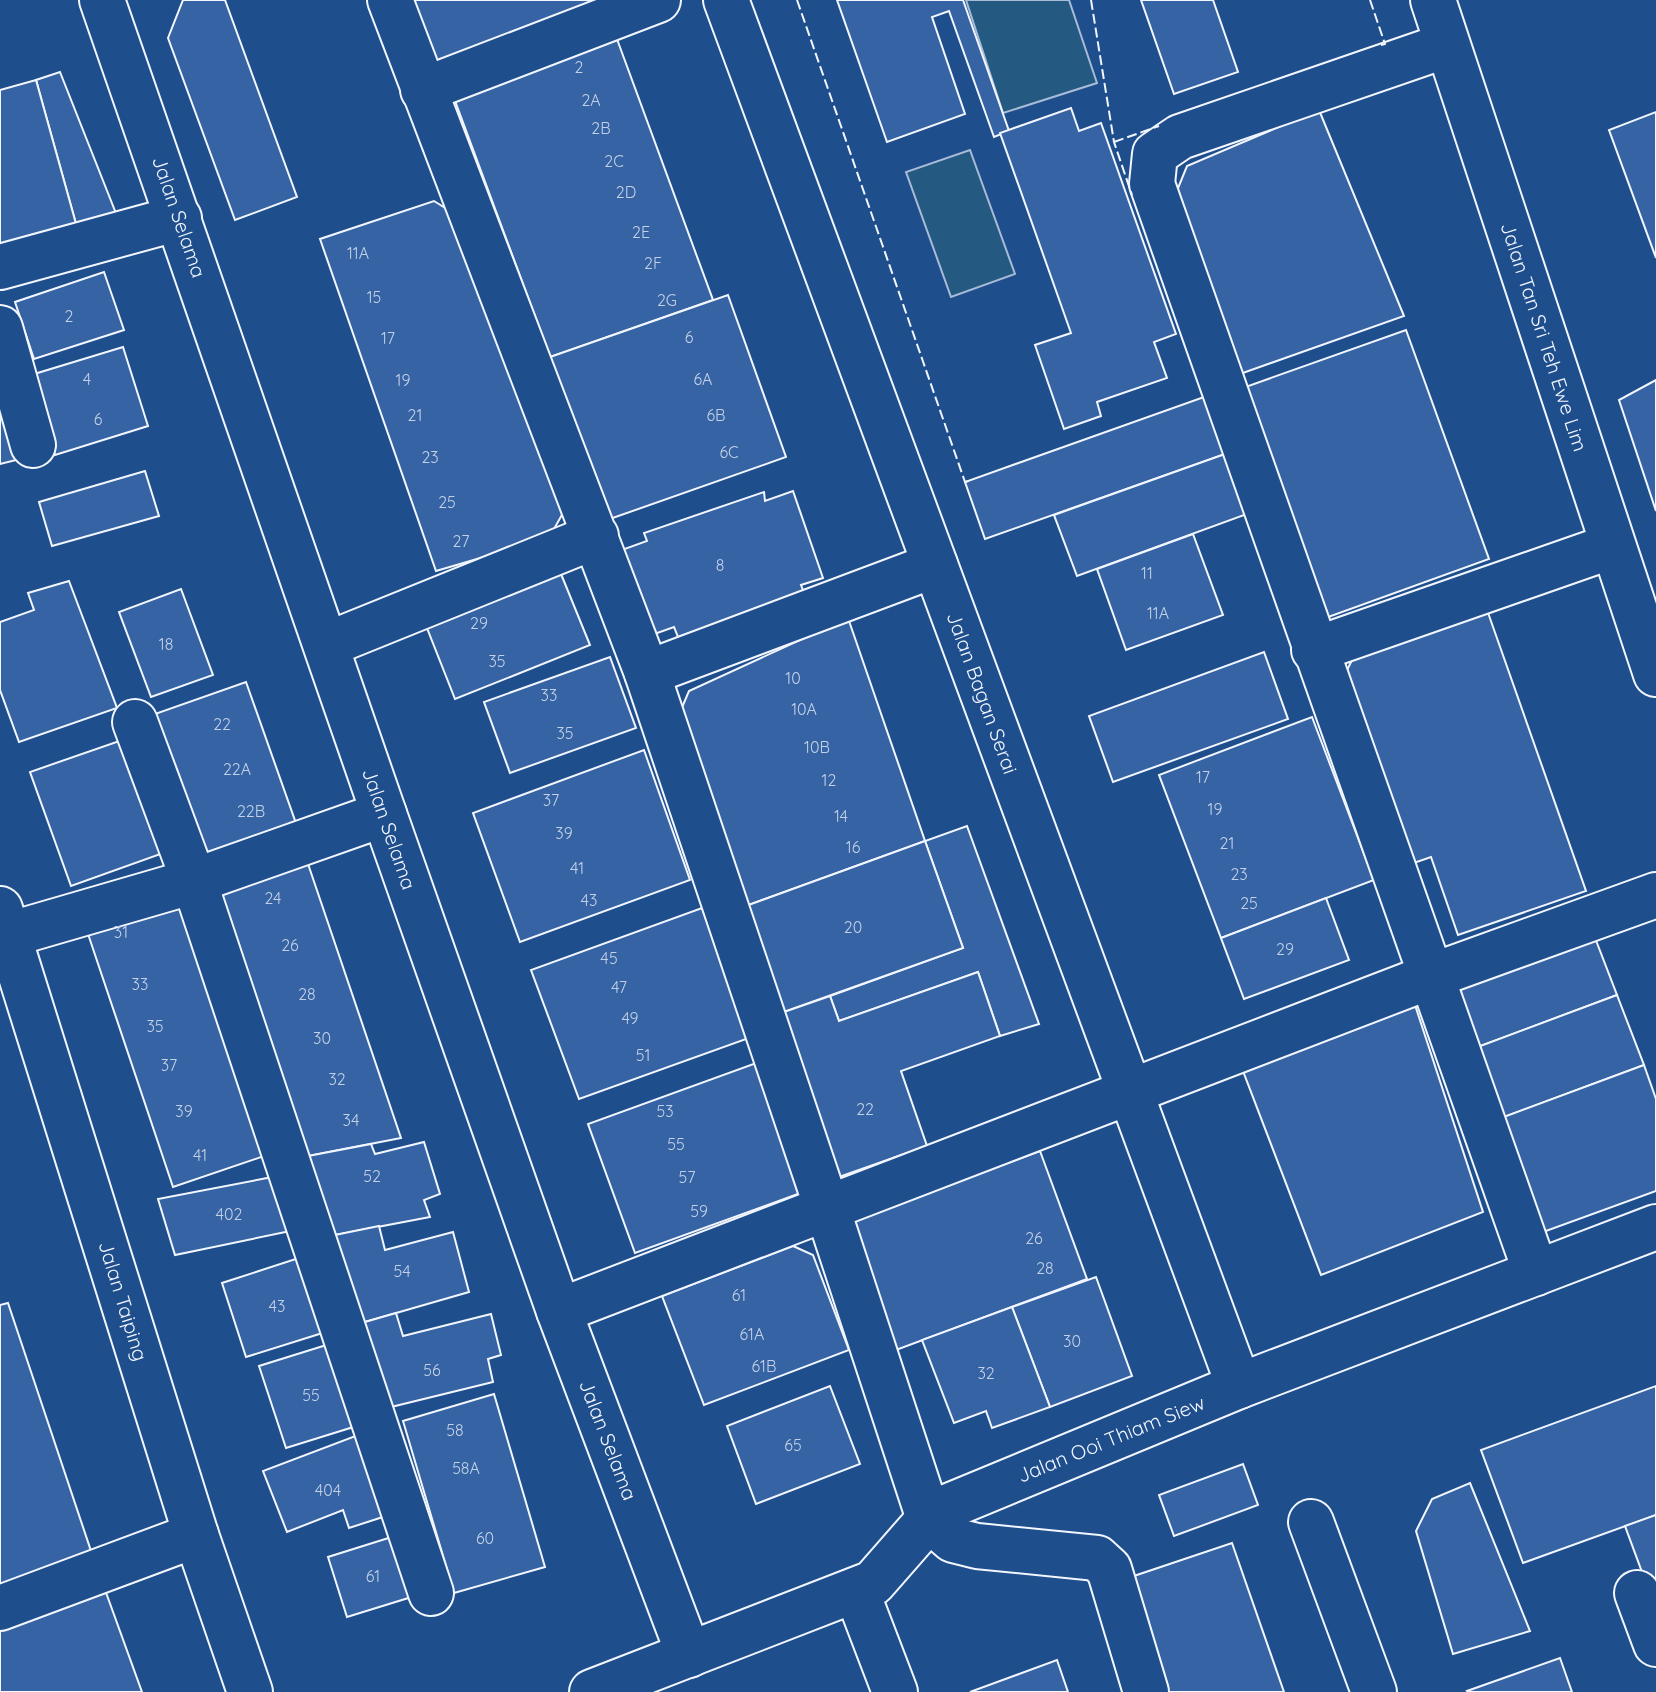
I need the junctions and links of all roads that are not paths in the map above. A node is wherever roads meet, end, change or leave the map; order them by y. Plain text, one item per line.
1 (102, 0) edge
2 (390, 0) edge
3 (658, 0) edge
4 (726, 0) edge
5 (1433, 0) edge
6 (1447, 45) junction
7 (423, 90) junction
8 (179, 218) junction
9 (0, 267) edge
10 (0, 328) edge
11 (33, 445) dead end
12 (596, 536) junction
13 (1612, 546) junction
14 (935, 565) junction
15 (1642, 588) edge
16 (326, 645) junction
17 (1314, 650) junction
18 (647, 673) junction
19 (1656, 674) edge
20 (135, 722) dead end
21 (384, 814) junction
22 (194, 881) junction
23 (1656, 895) edge
24 (4, 922) edge
25 (1429, 977) junction
26 (1130, 1092) junction
27 (827, 1208) junction
28 (1656, 1227) edge
29 (1536, 1273) junction
30 (559, 1311) junction
31 (1239, 1386) junction
32 (929, 1519) junction
33 (1311, 1522) dead end
34 (196, 1535) junction
35 (856, 1590) junction
36 (431, 1593) dead end
37 (1637, 1593) dead end
38 (0, 1608) edge
39 (1656, 1644) edge
40 (689, 1655) junction
41 (250, 1692) edge
42 (592, 1692) edge
43 (895, 1692) edge
44 (1146, 1692) edge
45 (1374, 1692) edge

1 - 8 street, Jalan Selama
2 - 7 street
3 - 7 street
4 - 14 street, Jalan Bagan Serai
5 - 6 street, Jalan Tan Sri Teh Ewe Lim
6 - 13 street, Jalan Tan Sri Teh Ewe Lim
6 - 17 street
7 - 12 street
8 - 9 street
8 - 16 street, Jalan Selama
10 - 11 street
12 - 16 street
12 - 18 street
13 - 15 street, Jalan Tan Sri Teh Ewe Lim
13 - 17 street
14 - 18 street
14 - 26 street, Jalan Bagan Serai
15 - 19 street, Jalan Tan Sri Teh Ewe Lim
16 - 21 street, Jalan Selama
17 - 25 street
18 - 27 street
20 - 22 street
21 - 22 street
21 - 30 street, Jalan Selama
22 - 24 street
22 - 36 street
23 - 25 street
24 - 34 street, Jalan Taiping
25 - 26 street
25 - 29 street
26 - 27 street
26 - 31 street, Jalan Bagan Serai
27 - 30 street
27 - 32 street
28 - 29 street, Jalan Ooi Thiam Siew
29 - 31 street, Jalan Ooi Thiam Siew
30 - 40 street, Jalan Selama
31 - 32 street, Jalan Ooi Thiam Siew
32 - 35 street, Jalan Ooi Thiam Siew
32 - 44 street
33 - 45 street
34 - 38 street
34 - 41 street, Jalan Taiping
35 - 40 street, Jalan Ooi Thiam Siew
35 - 43 street
37 - 39 street
40 - 42 street, Jalan Ooi Thiam Siew

